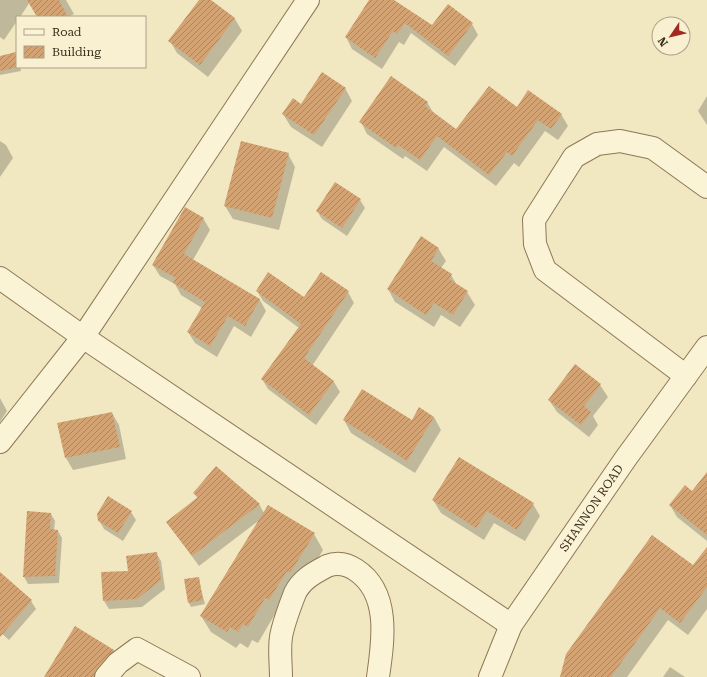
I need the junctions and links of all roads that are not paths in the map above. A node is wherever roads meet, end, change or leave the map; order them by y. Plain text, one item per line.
1 (308, 0) edge
2 (707, 187) edge
3 (0, 278) edge
4 (84, 337) junction
5 (707, 347) edge
6 (686, 376) junction
7 (0, 442) edge
8 (511, 625) junction
9 (106, 677) edge
10 (189, 677) edge
11 (281, 677) edge
12 (378, 677) edge
13 (490, 677) edge

1 - 4 street
2 - 6 street
3 - 4 street
4 - 7 street
4 - 8 street
5 - 6 street, SHANNON ROAD
6 - 8 street, SHANNON ROAD
8 - 13 street, SHANNON ROAD
9 - 10 street
11 - 12 street

